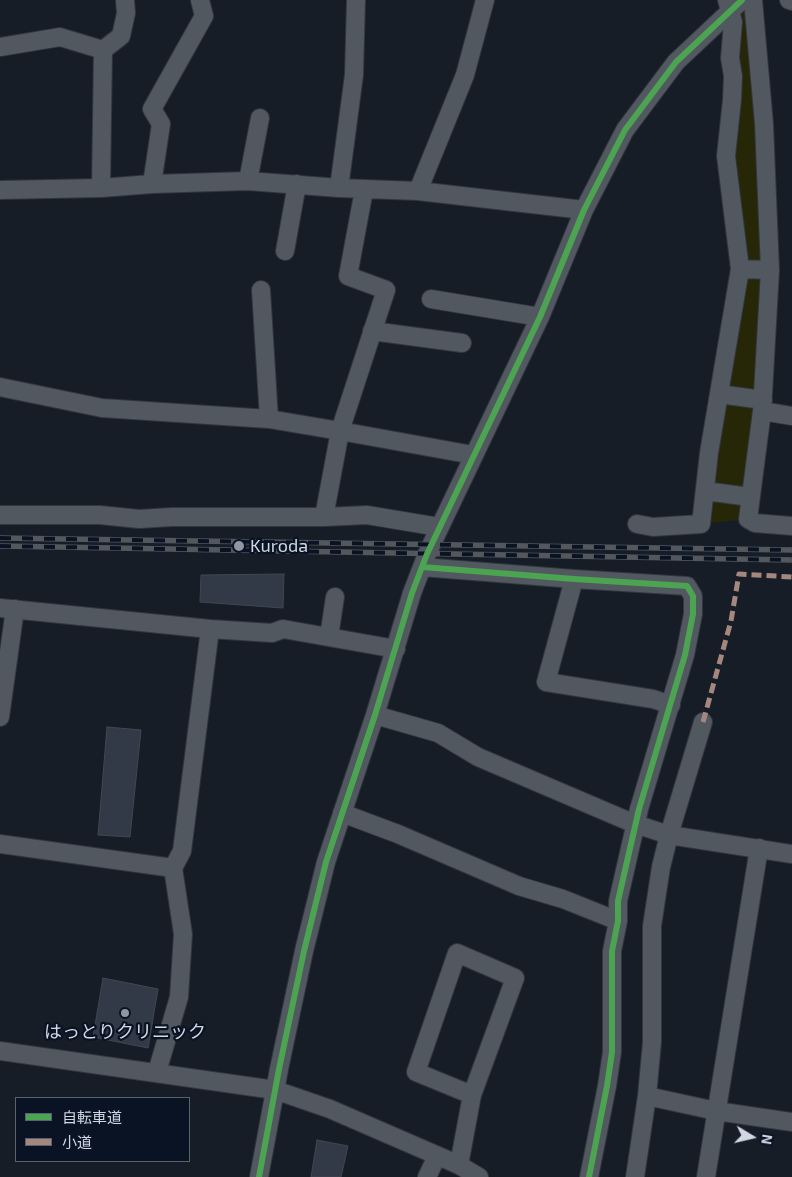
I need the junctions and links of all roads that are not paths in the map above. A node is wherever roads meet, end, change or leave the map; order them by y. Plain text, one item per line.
1 (125, 0) edge
2 (200, 0) edge
3 (356, 0) edge
4 (485, 0) edge
5 (753, 0) edge
6 (733, 4) edge
7 (0, 47) edge
8 (104, 50) junction
9 (260, 118) dead end
10 (248, 181) junction
11 (152, 184) junction
12 (297, 184) junction
13 (101, 188) junction
14 (339, 188) junction
15 (0, 190) edge
16 (364, 190) junction
17 (418, 191) junction
18 (584, 210) junction
19 (285, 251) dead end
20 (740, 269) junction
21 (770, 270) junction
22 (261, 290) dead end
23 (432, 299) dead end
24 (540, 317) junction
25 (372, 331) junction
26 (462, 343) dead end
27 (0, 386) edge
28 (719, 394) junction
29 (762, 406) junction
30 (792, 416) edge
31 (269, 419) junction
32 (340, 431) junction
33 (474, 455) junction
34 (705, 491) junction
35 (750, 497) junction
36 (0, 515) edge
37 (324, 517) junction
38 (637, 524) dead end
39 (792, 526) edge
40 (439, 527) junction
41 (422, 567) junction
42 (574, 580) junction
43 (335, 597) dead end
44 (7, 608) edge
45 (210, 629) junction
46 (329, 636) junction
47 (396, 649) junction
48 (671, 705) junction
49 (375, 715) junction
50 (0, 717) edge
51 (703, 722) dead end
52 (342, 813) junction
53 (635, 824) junction
54 (669, 835) junction
55 (0, 844) edge
56 (759, 848) junction
57 (792, 854) edge
58 (173, 868) junction
59 (618, 921) junction
60 (0, 1051) edge
61 (157, 1072) junction
62 (275, 1090) junction
63 (472, 1096) junction
64 (647, 1096) junction
65 (716, 1111) junction
66 (792, 1122) edge
67 (437, 1156) junction
68 (459, 1166) junction
69 (259, 1177) edge
70 (428, 1177) edge
71 (478, 1177) edge
72 (589, 1177) edge
73 (635, 1177) edge
74 (706, 1177) edge

1 - 8 street
2 - 11 street
3 - 14 street
4 - 17 street
5 - 21 street
6 - 18 street
6 - 20 street
7 - 8 street
8 - 13 street
9 - 10 street
10 - 11 street
10 - 12 street
11 - 13 street
12 - 14 street
12 - 19 street
13 - 15 street
14 - 16 street
16 - 17 street
16 - 25 street
17 - 18 street
18 - 24 street
20 - 21 street
20 - 28 street
21 - 29 street
22 - 31 street
23 - 24 street
24 - 33 street
25 - 26 street
25 - 32 street
27 - 31 street
28 - 29 street
28 - 34 street
29 - 30 street
29 - 35 street
31 - 32 street
32 - 33 street
32 - 37 street
33 - 40 street
34 - 35 street
34 - 38 street
35 - 39 street
36 - 37 street
37 - 40 street
40 - 41 street
41 - 42 street
41 - 47 street
42 - 48 street
42 - 48 street
43 - 46 street
44 - 45 street
44 - 50 street
45 - 46 street
45 - 58 street
46 - 47 street
47 - 49 street
48 - 53 street
49 - 52 street
49 - 53 street
51 - 54 street
52 - 59 street
52 - 62 street
53 - 54 street
53 - 59 street
54 - 56 street
54 - 64 street
55 - 58 street
56 - 57 street
56 - 65 street
58 - 61 street
59 - 72 street
60 - 61 street
61 - 62 street
62 - 67 street
62 - 69 street
63 - 63 street
63 - 68 street
64 - 65 street
64 - 73 street
65 - 66 street
65 - 74 street
67 - 68 street
67 - 70 street
68 - 71 street

